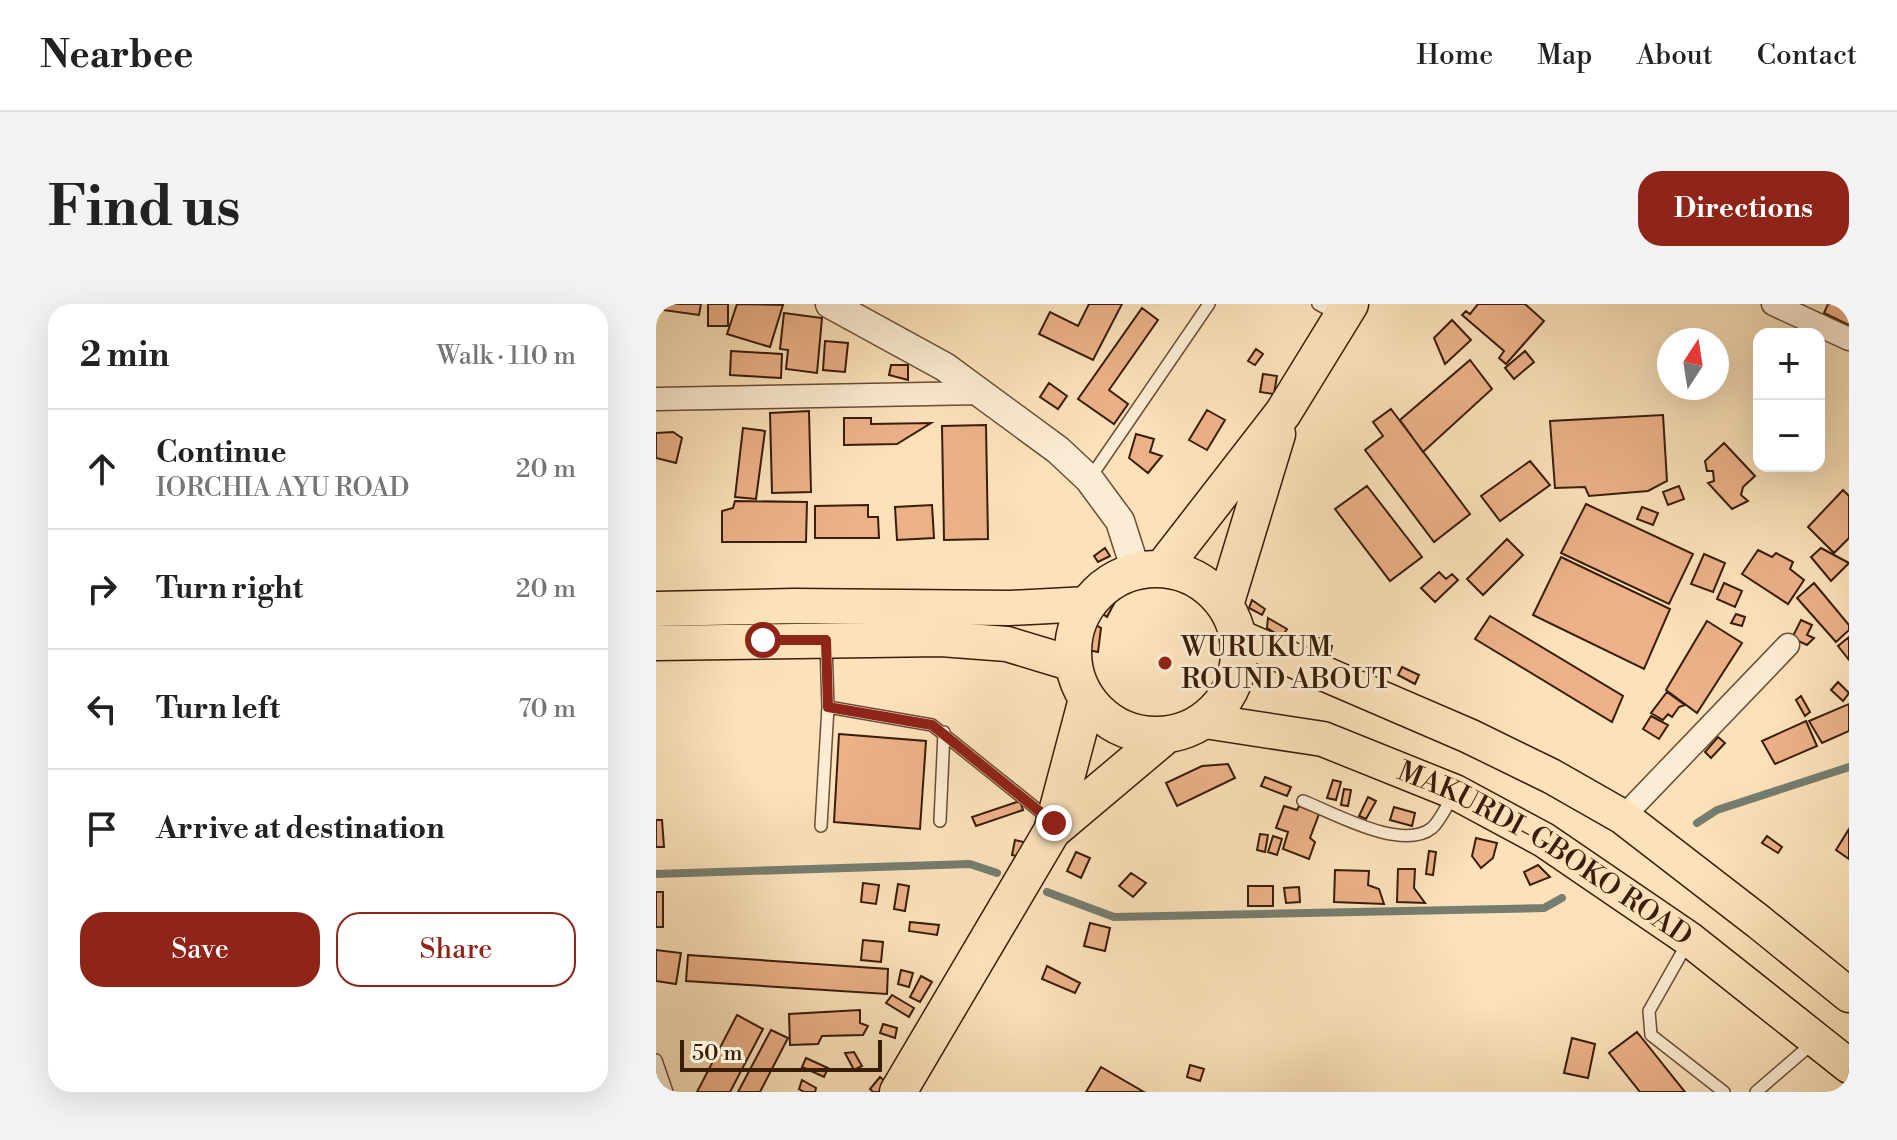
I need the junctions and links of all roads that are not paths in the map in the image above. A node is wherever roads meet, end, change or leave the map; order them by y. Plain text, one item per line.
1 (830, 304) edge
2 (1209, 304) edge
3 (1773, 304) edge
4 (1336, 308) edge
5 (1849, 339) edge
6 (981, 393) junction
7 (656, 399) edge
8 (1283, 413) junction
9 (1089, 479) junction
10 (1149, 570) junction
11 (1088, 604) junction
12 (1225, 605) junction
13 (656, 609) edge
14 (1239, 637) junction
15 (826, 640) junction
16 (656, 643) edge
17 (1788, 645) dead end
18 (1073, 664) junction
19 (1087, 699) junction
20 (828, 707) junction
21 (1205, 721) junction
22 (944, 732) junction
23 (1166, 735) junction
24 (1455, 792) junction
25 (1303, 801) dead end
26 (1623, 817) junction
27 (940, 821) dead end
28 (821, 826) dead end
29 (1053, 827) junction
30 (1689, 939) junction
31 (1849, 995) edge
32 (1817, 1039) junction
33 (656, 1060) edge
34 (1849, 1066) edge
35 (667, 1092) edge
36 (898, 1092) edge
37 (1724, 1092) edge
38 (1756, 1092) edge

1 - 6 street
2 - 9 lane
3 - 5 street
4 - 8 highway
6 - 7 street
6 - 9 street
8 - 10 highway
8 - 12 highway
9 - 10 street
10 - 11 highway
10 - 12 highway
11 - 13 main road
11 - 18 highway
12 - 14 highway
14 - 21 highway
14 - 26 main road
15 - 16 main road
15 - 18 main road
15 - 20 lane
17 - 26 street
18 - 19 highway
19 - 23 highway
19 - 29 highway
20 - 22 lane
20 - 28 lane
21 - 23 highway
21 - 24 main road, MAKURDI-GBOKO ROAD
22 - 27 lane
22 - 29 lane
23 - 29 highway
24 - 25 lane
24 - 30 main road, MAKURDI-GBOKO ROAD
26 - 31 main road
29 - 36 highway
30 - 32 main road, MAKURDI-GBOKO ROAD
30 - 37 lane
32 - 34 main road, MAKURDI-GBOKO ROAD
32 - 38 lane
33 - 35 lane

